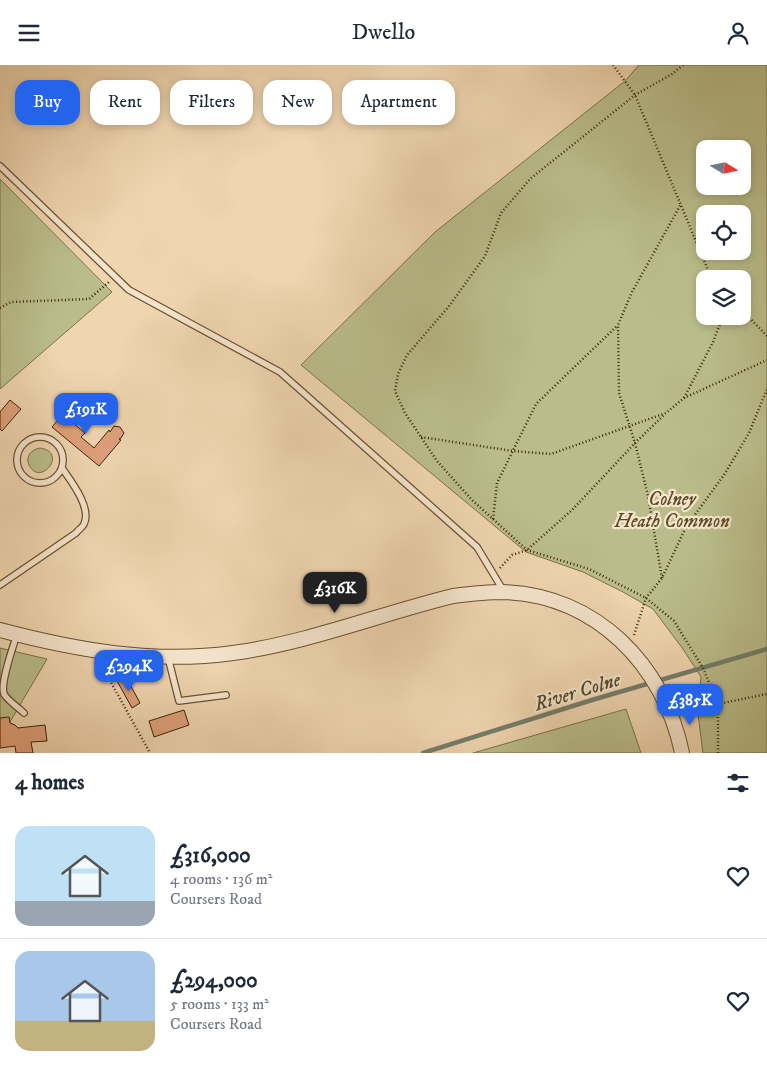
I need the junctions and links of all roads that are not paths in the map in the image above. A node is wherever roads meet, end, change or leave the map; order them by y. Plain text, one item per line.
1 (0, 166) edge
2 (62, 468) junction
3 (0, 585) edge
4 (504, 592) junction
5 (0, 630) edge
6 (17, 634) junction
7 (168, 657) junction
8 (3, 667) edge
9 (1, 687) edge
10 (226, 695) dead end
11 (24, 713) dead end
12 (682, 753) edge

1 - 4 lane
2 - 2 lane
2 - 3 lane
4 - 7 street
4 - 12 street
5 - 6 street
6 - 7 street
6 - 8 lane
7 - 10 lane
8 - 9 lane
9 - 11 lane

